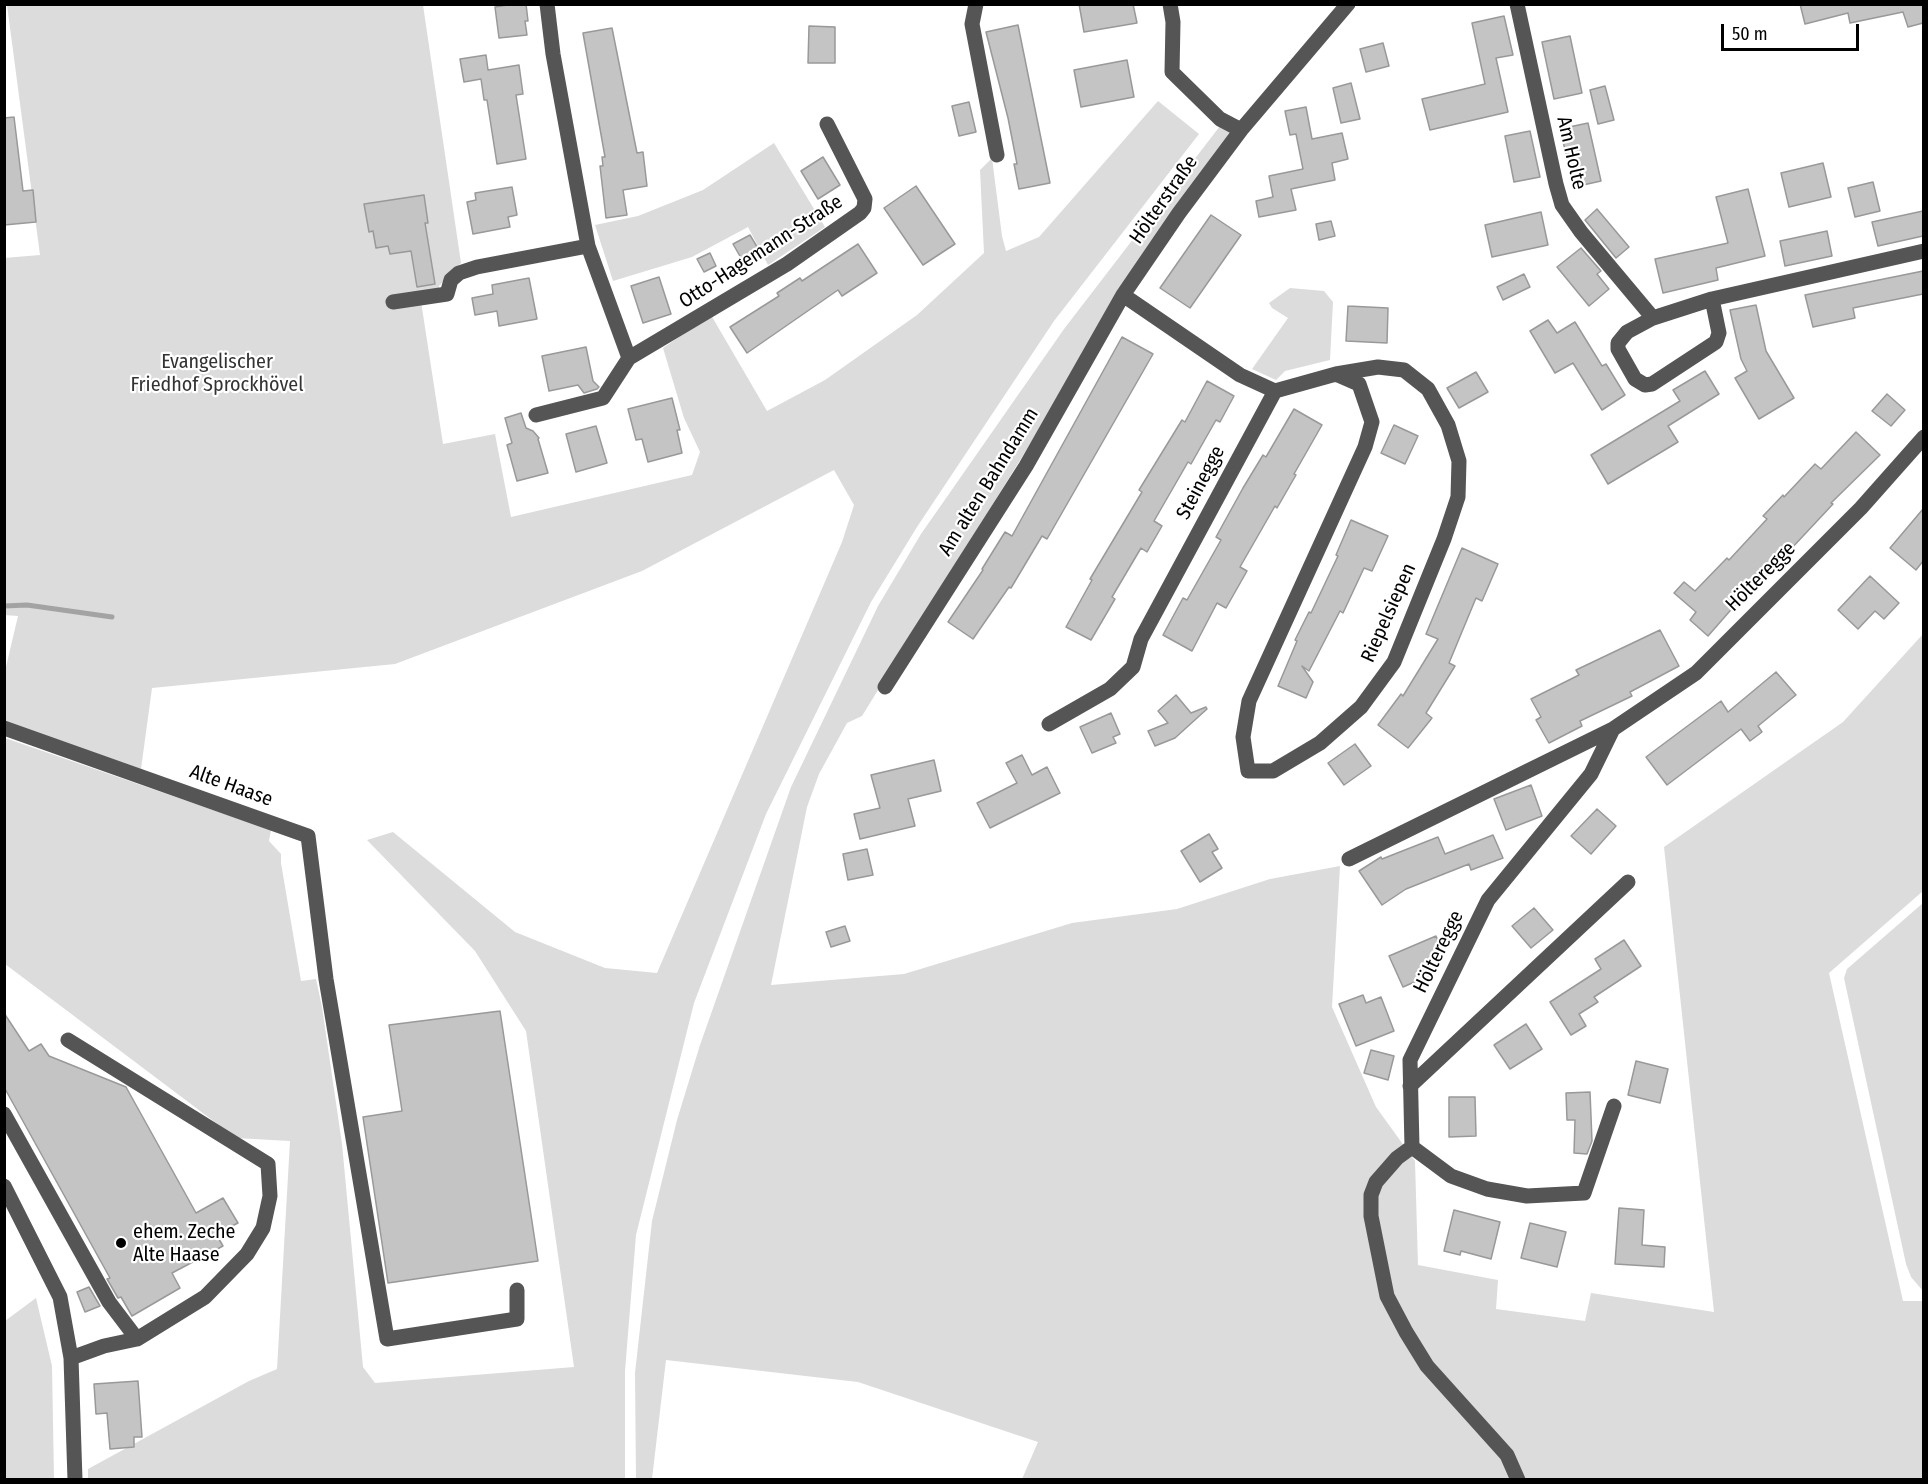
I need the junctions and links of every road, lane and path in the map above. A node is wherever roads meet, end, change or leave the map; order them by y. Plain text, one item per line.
1 (547, 4) edge
2 (976, 4) edge
3 (1170, 4) edge
4 (1348, 4) edge
5 (1517, 4) edge
6 (827, 124) dead end
7 (1241, 130) junction
8 (997, 154) dead end
9 (588, 246) junction
10 (1923, 251) edge
11 (1123, 295) junction
12 (1712, 299) junction
13 (393, 302) dead end
14 (1653, 318) junction
15 (629, 358) junction
16 (1336, 374) junction
17 (1275, 391) junction
18 (536, 415) dead end
19 (1923, 437) edge
20 (885, 687) dead end
21 (1048, 724) dead end
22 (4, 728) edge
23 (1613, 729) junction
24 (1349, 859) dead end
25 (1628, 882) dead end
26 (68, 1040) dead end
27 (1410, 1086) junction
28 (1614, 1106) dead end
29 (4, 1114) edge
30 (1412, 1147) junction
31 (4, 1186) edge
32 (517, 1290) dead end
33 (137, 1339) junction
34 (71, 1358) junction
35 (75, 1479) edge
36 (1518, 1479) edge

1 - 9 street
2 - 8 street
3 - 7 street
4 - 7 street, Hölterstraße
5 - 14 street, Am Holte
6 - 15 street, Otto-Hagemann-Straße
7 - 11 street, Hölterstraße
9 - 13 street
9 - 15 street
10 - 12 street
11 - 17 street
11 - 20 street, Am alten Bahndamm
12 - 14 street
12 - 14 street
15 - 18 street, Otto-Hagemann-Straße
16 - 16 street, Riepelsiepen
16 - 17 street, Riepelsiepen
17 - 21 street, Steinegge
19 - 23 street, Hölteregge
22 - 32 street, Alte Haase
23 - 24 street, Hölteregge
23 - 27 street, Hölteregge
25 - 27 street
26 - 33 street
27 - 30 street, Hölteregge
28 - 30 street
29 - 33 street
30 - 36 street
31 - 34 street
33 - 34 street
34 - 35 street

